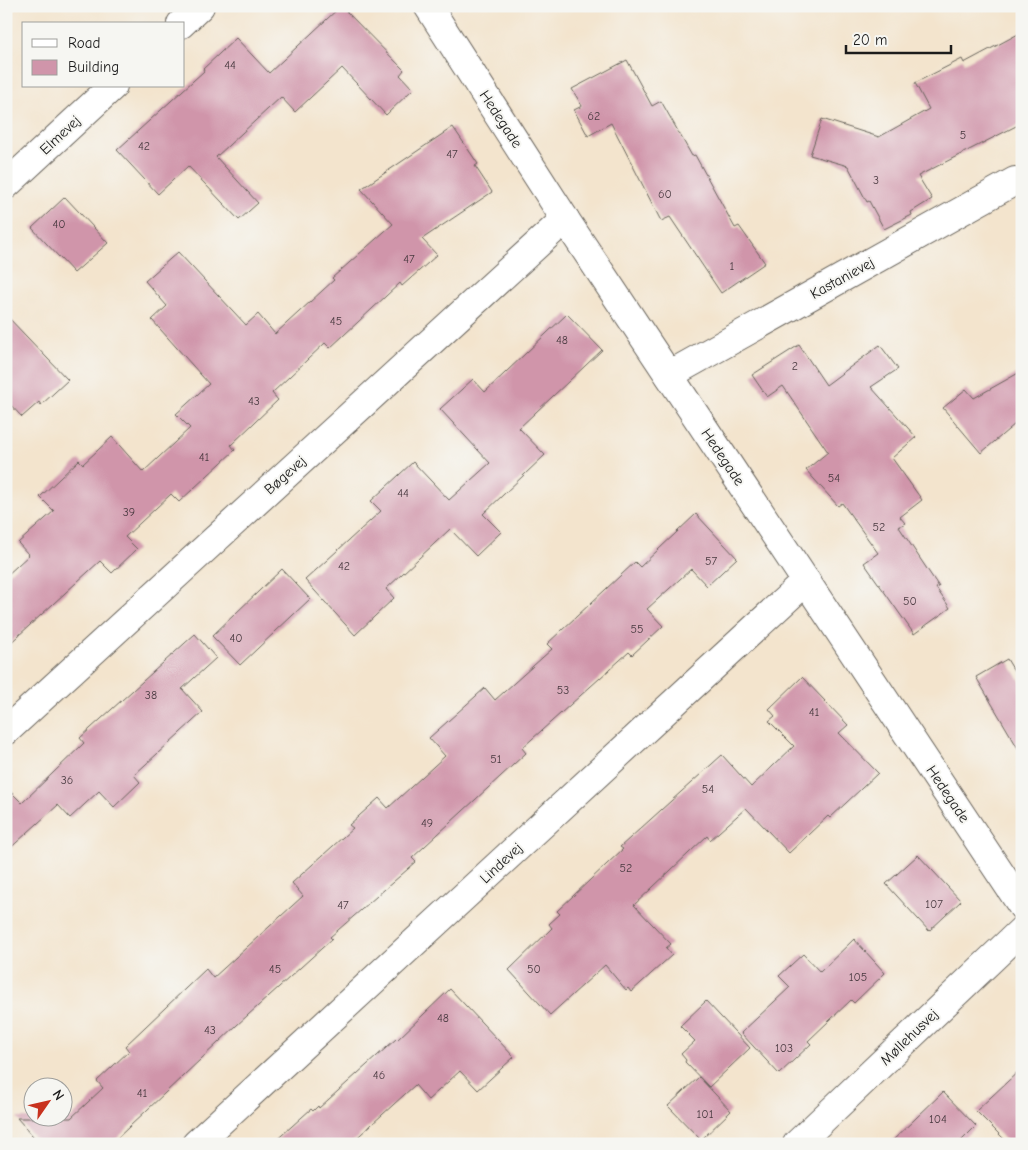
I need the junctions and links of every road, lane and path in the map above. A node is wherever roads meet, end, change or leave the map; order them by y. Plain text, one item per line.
1 (200, 6) edge
2 (431, 7) edge
3 (183, 22) edge
4 (111, 88) edge
5 (1015, 181) dead end
6 (6, 184) edge
7 (565, 219) junction
8 (669, 375) junction
9 (806, 582) junction
10 (6, 731) edge
11 (1022, 906) edge
12 (1022, 930) edge
13 (196, 1144) edge
14 (797, 1144) edge

1 - 3 street
2 - 7 street, Hedegade
4 - 6 street, Elmevej
5 - 8 street, Kastanievej
7 - 8 street, Hedegade
7 - 10 street, Bøgevej
8 - 9 street, Hedegade
9 - 11 street, Hedegade
9 - 13 street, Lindevej
12 - 14 street, Møllehusvej

